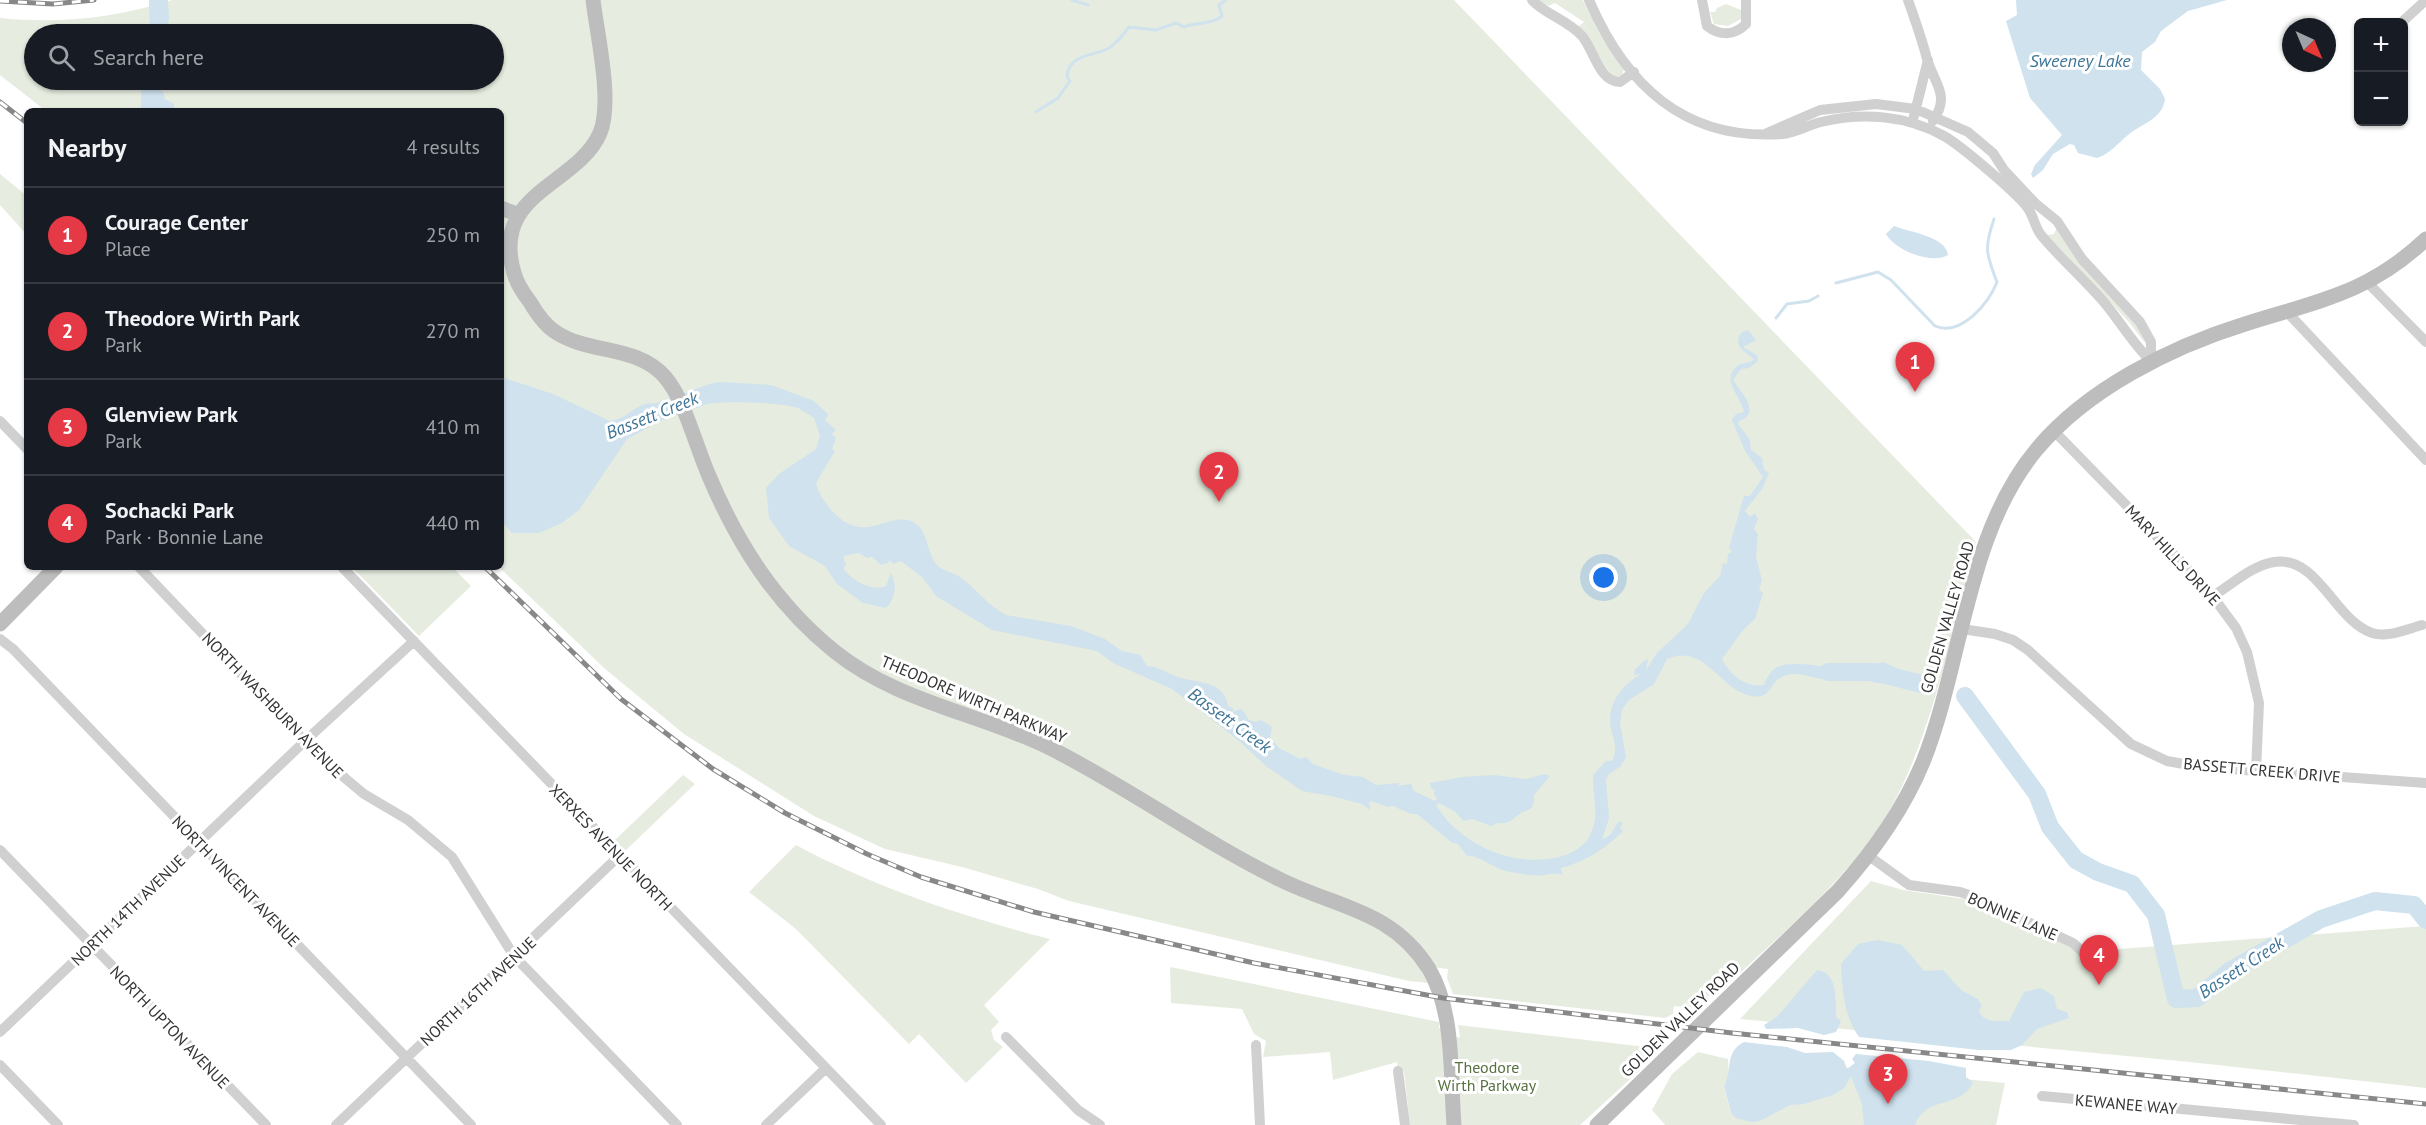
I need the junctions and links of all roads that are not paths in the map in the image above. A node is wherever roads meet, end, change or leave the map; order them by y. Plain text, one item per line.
1 (593, 0) edge
2 (1532, 0) edge
3 (1589, 0) edge
4 (1702, 0) edge
5 (1746, 0) edge
6 (1908, 0) edge
7 (2426, 0) edge
8 (2406, 18) edge
9 (1928, 60) junction
10 (1634, 72) junction
11 (1916, 110) junction
12 (1936, 116) junction
13 (1912, 122) junction
14 (1928, 127) junction
15 (1767, 133) junction
16 (504, 209) edge
17 (519, 215) junction
18 (2426, 239) edge
19 (2368, 283) junction
20 (2287, 312) junction
21 (2426, 342) edge
22 (2151, 361) junction
23 (0, 421) edge
24 (2054, 431) junction
25 (24, 446) edge
26 (2426, 460) edge
27 (142, 570) edge
28 (345, 570) edge
29 (53, 572) edge
30 (2213, 596) junction
31 (0, 624) edge
32 (2422, 625) dead end
33 (1962, 629) junction
34 (0, 639) edge
35 (414, 641) junction
36 (305, 741) junction
37 (2256, 771) junction
38 (2426, 783) edge
39 (199, 843) junction
40 (0, 850) edge
41 (619, 856) junction
42 (1869, 856) junction
43 (91, 946) junction
44 (514, 956) junction
45 (2088, 957) dead end
46 (0, 1032) edge
47 (1006, 1037) dead end
48 (1256, 1045) dead end
49 (407, 1058) junction
50 (0, 1065) edge
51 (826, 1068) junction
52 (1398, 1071) dead end
53 (2043, 1096) dead end
54 (58, 1125) edge
55 (266, 1125) edge
56 (336, 1125) edge
57 (471, 1125) edge
58 (677, 1125) edge
59 (766, 1125) edge
60 (881, 1125) edge
61 (1100, 1125) edge
62 (1260, 1125) edge
63 (1405, 1125) edge
64 (1454, 1125) edge
65 (1597, 1125) edge
66 (2354, 1125) edge

1 - 17 street, THEODORE WIRTH PARKWAY
2 - 10 street
3 - 10 street
4 - 5 street
6 - 9 street
7 - 8 street
9 - 11 street
9 - 12 street
10 - 15 street
11 - 12 street
11 - 13 street
11 - 15 street
12 - 14 street
12 - 22 street
13 - 14 street
13 - 15 street
14 - 22 street
16 - 17 street
17 - 64 street, THEODORE WIRTH PARKWAY
18 - 19 street, GOLDEN VALLEY ROAD
19 - 20 street, GOLDEN VALLEY ROAD
19 - 21 street
20 - 22 street, GOLDEN VALLEY ROAD
20 - 26 street
22 - 24 street, GOLDEN VALLEY ROAD
23 - 25 street
24 - 30 street, MARY HILLS DRIVE
24 - 33 street, GOLDEN VALLEY ROAD
27 - 36 street, NORTH WASHBURN AVENUE
28 - 35 street, XERXES AVENUE NORTH
29 - 31 street
30 - 32 street
30 - 37 street, MARY HILLS DRIVE
33 - 37 street, BASSETT CREEK DRIVE
33 - 42 street, GOLDEN VALLEY ROAD
34 - 39 street, NORTH VINCENT AVENUE
35 - 36 street, NORTH 14TH AVENUE
35 - 41 street, XERXES AVENUE NORTH
36 - 39 street, NORTH 14TH AVENUE
36 - 44 street, NORTH WASHBURN AVENUE
37 - 38 street, BASSETT CREEK DRIVE
39 - 43 street, NORTH 14TH AVENUE
39 - 49 street, NORTH VINCENT AVENUE
40 - 43 street, NORTH UPTON AVENUE
41 - 44 street, NORTH 16TH AVENUE
41 - 51 street, XERXES AVENUE NORTH
42 - 45 street, BONNIE LANE
42 - 65 street, GOLDEN VALLEY ROAD
43 - 46 street, NORTH 14TH AVENUE
43 - 55 street, NORTH UPTON AVENUE
44 - 49 street, NORTH 16TH AVENUE
44 - 58 street, NORTH WASHBURN AVENUE
47 - 61 street
48 - 62 street
49 - 56 street, NORTH 16TH AVENUE
49 - 57 street, NORTH VINCENT AVENUE
50 - 54 street
51 - 59 street
51 - 60 street, XERXES AVENUE NORTH
52 - 63 street
53 - 66 street, KEWANEE WAY

